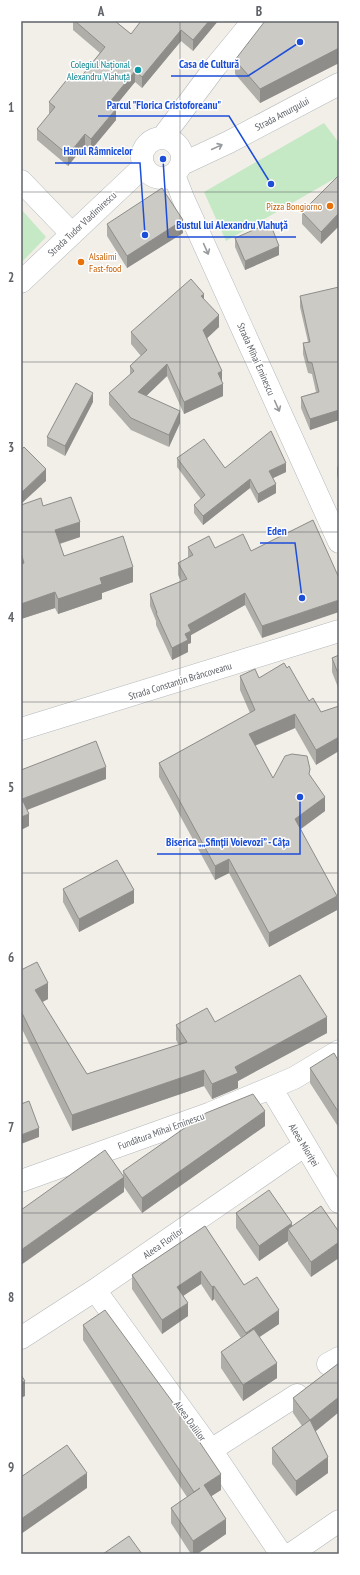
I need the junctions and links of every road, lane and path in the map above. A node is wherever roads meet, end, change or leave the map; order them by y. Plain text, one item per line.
1 (253, 21) edge
2 (339, 84) edge
3 (162, 138) junction
4 (144, 166) junction
5 (178, 169) junction
6 (21, 181) edge
7 (72, 234) junction
8 (21, 282) edge
9 (339, 542) edge
10 (339, 631) edge
11 (21, 729) edge
12 (339, 1051) edge
13 (271, 1088) junction
14 (304, 1146) junction
15 (21, 1181) edge
16 (339, 1202) edge
17 (95, 1290) junction
18 (21, 1338) edge
19 (297, 1395) edge
20 (211, 1450) junction
21 (339, 1521) edge
22 (281, 1554) edge
23 (291, 1554) edge

1 - 3 street
5 -> 2 street, Strada Amurgului
3 - 4 street
3 - 5 street
4 - 5 street
4 - 7 street, Strada Tudor Vladimirescu
5 -> 9 street, Strada Mihai Eminescu
6 - 7 street
7 - 8 street, Strada Tudor Vladimirescu
10 - 11 street, Strada Constantin Brâncoveanu
12 - 13 street, Fundătura Mihai Eminescu
13 - 14 street, Aleea Mioriței
13 - 15 street, Fundătura Mihai Eminescu
14 - 16 street, Aleea Mioriței
14 - 17 street, Aleea Florilor
17 - 18 street, Aleea Florilor
17 - 20 street, Aleea Daliilor
19 - 20 street
20 - 22 street, Aleea Daliilor
21 - 23 street

